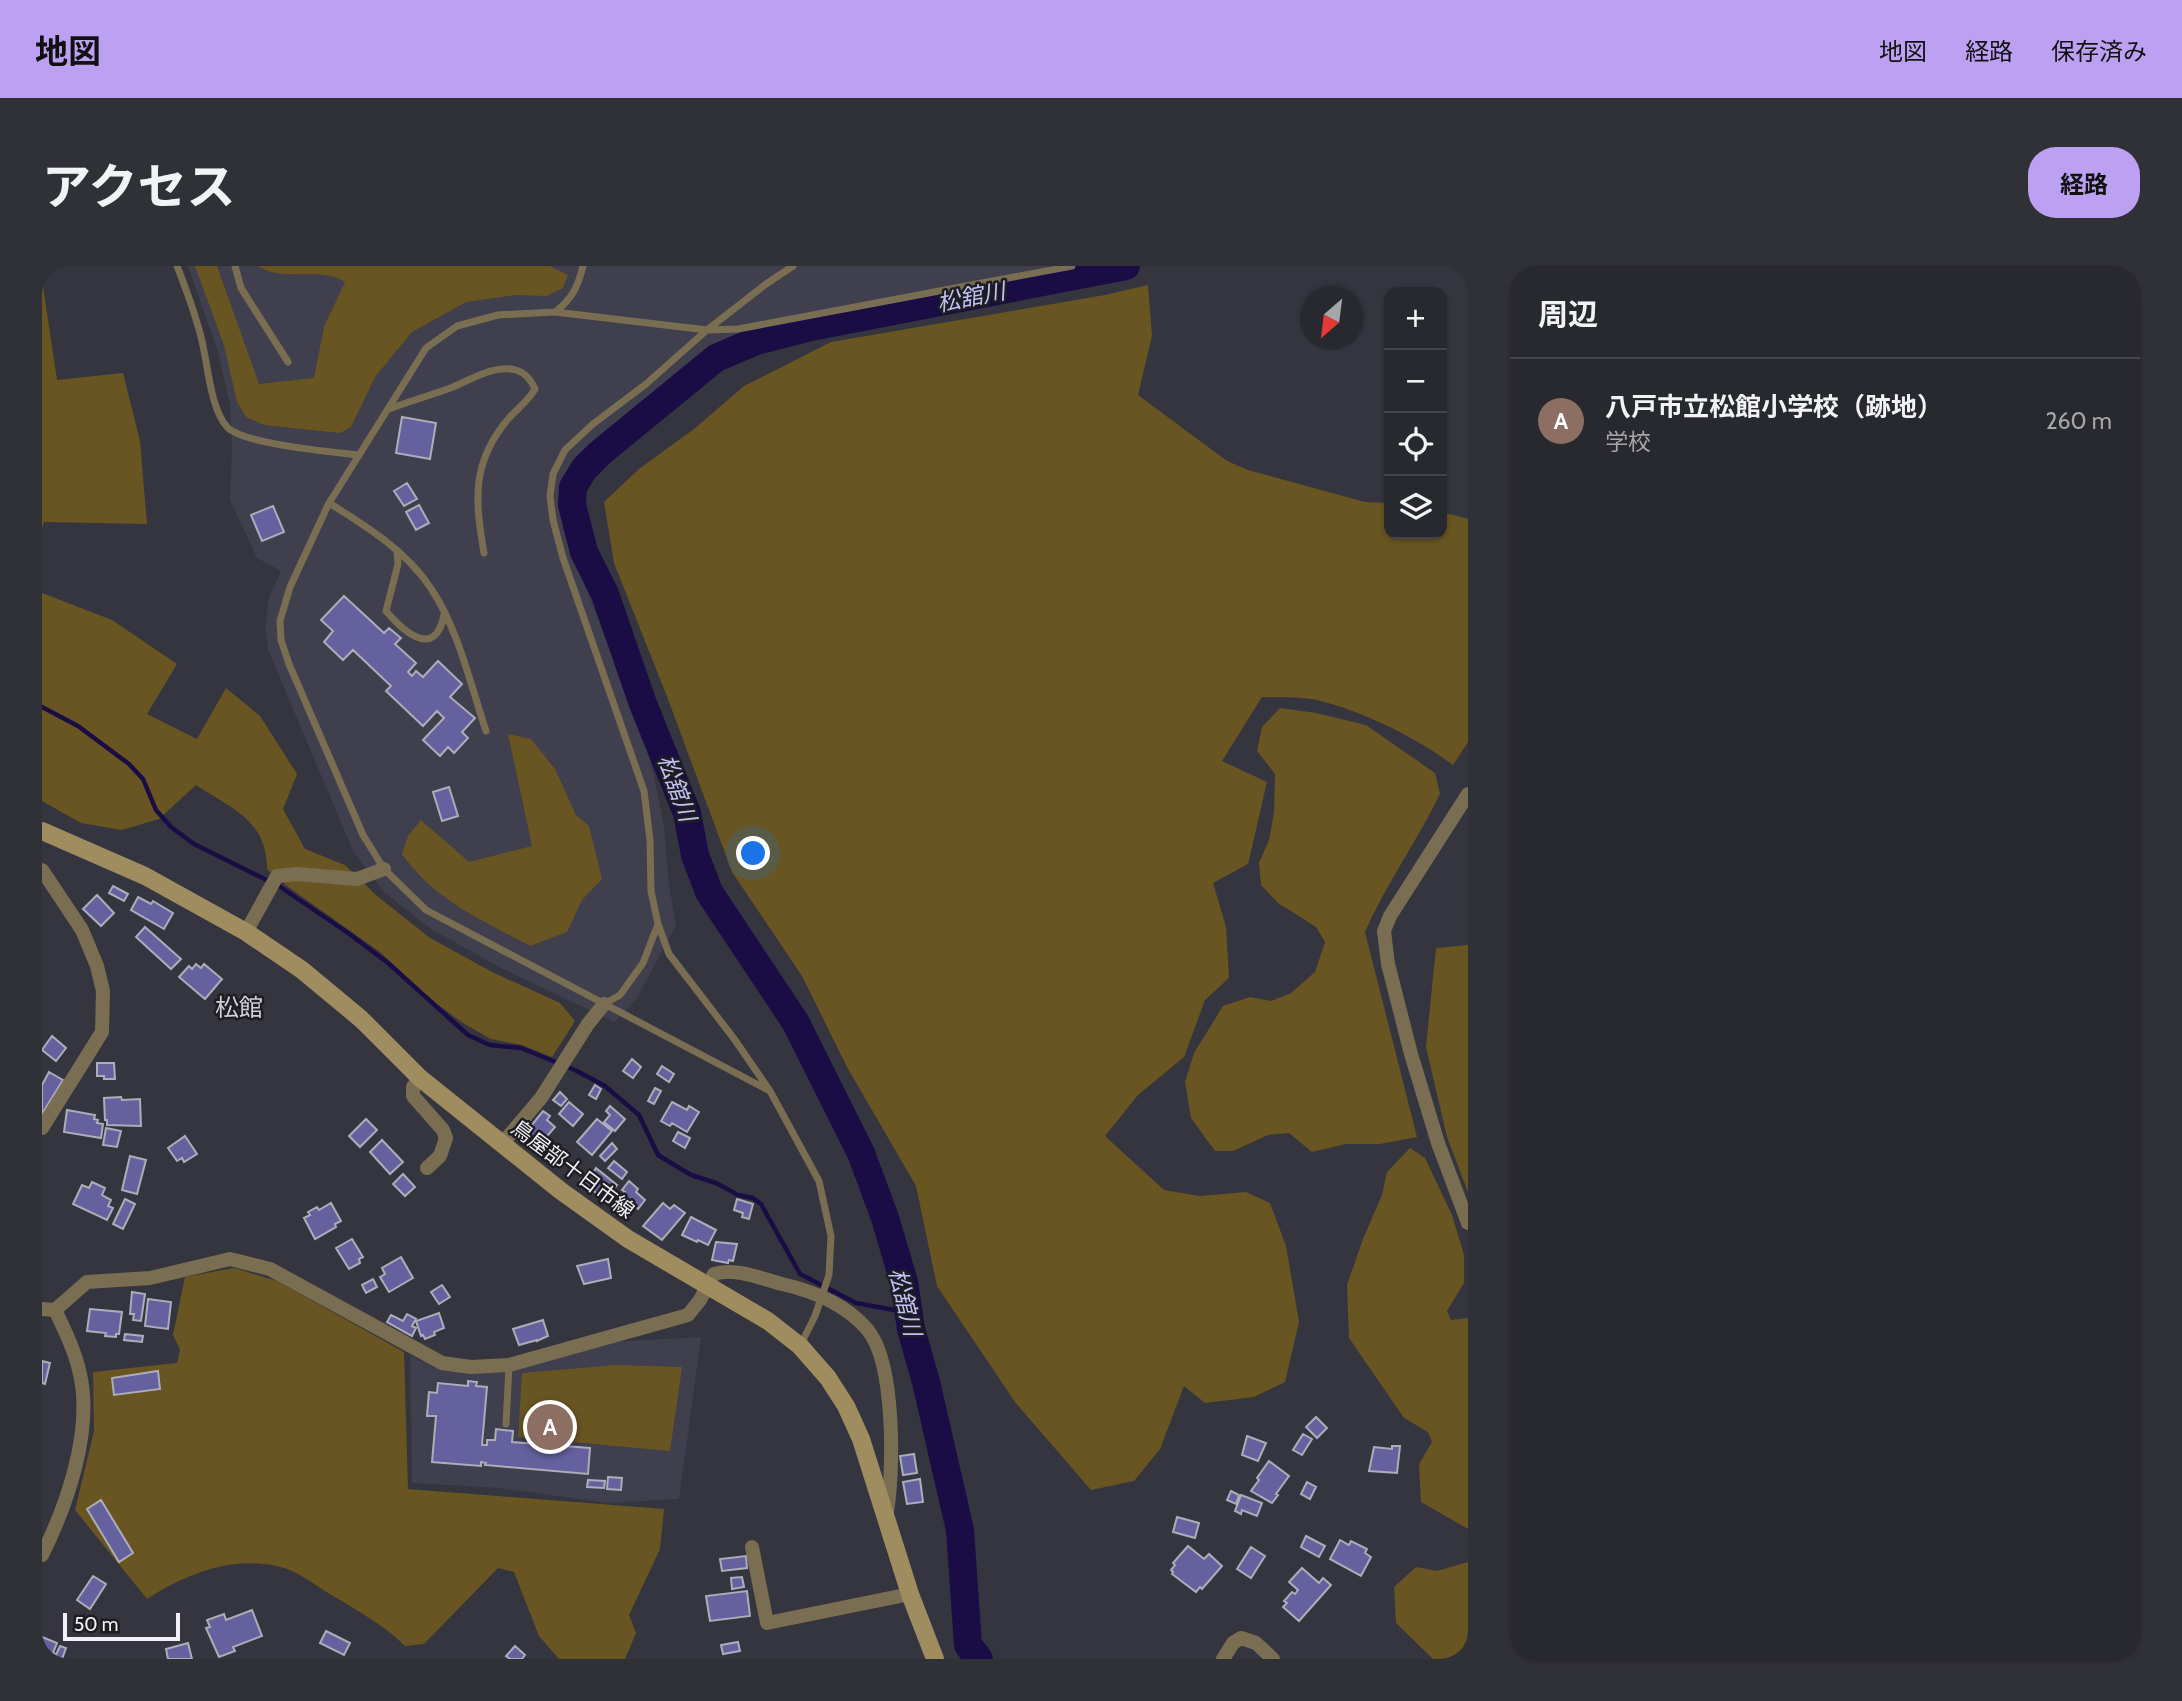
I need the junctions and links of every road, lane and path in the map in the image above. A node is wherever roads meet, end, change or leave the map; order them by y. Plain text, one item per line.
1 (177, 266) edge
2 (235, 266) edge
3 (583, 266) edge
4 (793, 266) edge
5 (1072, 266) edge
6 (555, 313) junction
7 (707, 330) junction
8 (288, 362) dead end
9 (389, 409) junction
10 (358, 455) junction
11 (329, 503) junction
12 (397, 552) junction
13 (484, 553) dead end
14 (444, 614) junction
15 (486, 731) dead end
16 (1468, 794) edge
17 (42, 831) edge
18 (384, 869) junction
19 (42, 870) edge
20 (658, 924) junction
21 (246, 932) junction
22 (604, 1004) junction
23 (419, 1078) junction
24 (770, 1091) junction
25 (42, 1128) edge
26 (502, 1144) junction
27 (427, 1168) dead end
28 (1468, 1223) edge
29 (707, 1287) junction
30 (821, 1297) junction
31 (49, 1309) edge
32 (800, 1346) junction
33 (509, 1365) junction
34 (506, 1424) dead end
35 (886, 1520) junction
36 (752, 1547) dead end
37 (42, 1555) edge
38 (910, 1594) junction
39 (935, 1659) edge
40 (1223, 1659) edge
41 (1273, 1659) edge

1 - 10 lane
2 - 8 lane
3 - 6 lane
4 - 7 lane
5 - 7 lane
6 - 7 lane
6 - 9 lane
7 - 20 lane
9 - 10 lane
9 - 13 lane
10 - 11 lane
11 - 12 lane
11 - 18 lane
12 - 14 lane
12 - 14 lane
14 - 15 lane
16 - 28 street
17 - 21 main road, 鳥屋部十日市線
18 - 21 street
18 - 22 lane
19 - 25 street
20 - 22 lane
20 - 24 lane
21 - 23 main road, 鳥屋部十日市線
22 - 24 lane
22 - 26 street
23 - 26 main road, 鳥屋部十日市線
23 - 27 street
24 - 30 lane
26 - 29 main road, 鳥屋部十日市線
29 - 30 street
29 - 32 main road, 鳥屋部十日市線
29 - 33 street
30 - 32 lane
30 - 35 street
31 - 33 street
31 - 37 street
32 - 35 main road, 鳥屋部十日市線
33 - 34 lane
35 - 38 main road, 鳥屋部十日市線
36 - 38 street
38 - 39 main road, 鳥屋部十日市線
40 - 41 street

